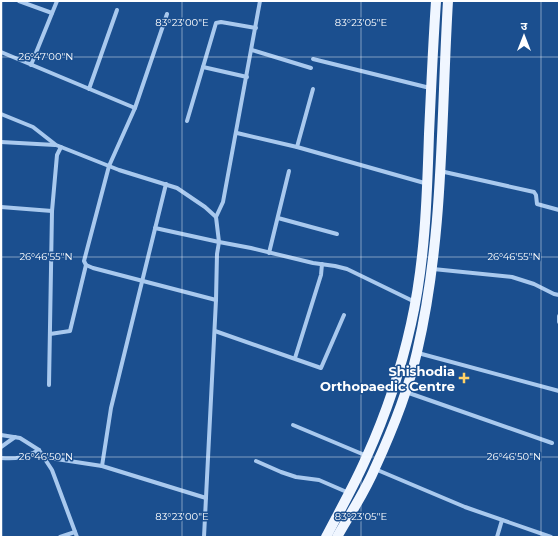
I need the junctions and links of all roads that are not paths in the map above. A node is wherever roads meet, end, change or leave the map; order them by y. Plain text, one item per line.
1 (19, 1) edge
2 (57, 1) edge
3 (260, 1) edge
4 (436, 1) edge
5 (448, 1) edge
6 (116, 10) dead end
7 (52, 13) junction
8 (167, 14) dead end
9 (256, 28) junction
10 (252, 50) junction
11 (1, 52) edge
12 (313, 59) dead end
13 (31, 65) junction
14 (204, 66) junction
15 (311, 68) dead end
16 (247, 77) junction
17 (431, 88) junction
18 (89, 89) junction
19 (313, 89) dead end
20 (135, 108) junction
21 (1, 114) edge
22 (187, 121) dead end
23 (237, 132) junction
24 (1, 142) edge
25 (56, 145) junction
26 (61, 147) junction
27 (297, 147) junction
28 (109, 166) junction
29 (289, 171) dead end
30 (440, 171) junction
31 (166, 184) junction
32 (428, 184) junction
33 (1, 207) edge
34 (559, 210) edge
35 (52, 211) junction
36 (216, 217) junction
37 (278, 218) junction
38 (155, 228) junction
39 (337, 234) dead end
40 (219, 242) junction
41 (269, 253) junction
42 (322, 264) junction
43 (86, 265) junction
44 (432, 269) junction
45 (142, 281) junction
46 (559, 295) edge
47 (216, 300) junction
48 (415, 302) junction
49 (344, 315) dead end
50 (559, 316) edge
51 (559, 322) edge
52 (215, 331) junction
53 (50, 334) junction
54 (417, 353) junction
55 (295, 358) junction
56 (49, 385) dead end
57 (559, 391) edge
58 (406, 392) junction
59 (294, 425) dead end
60 (1, 434) edge
61 (15, 437) junction
62 (552, 443) dead end
63 (1, 447) edge
64 (39, 450) junction
65 (368, 456) junction
66 (43, 457) junction
67 (1, 458) edge
68 (256, 460) dead end
69 (102, 466) junction
70 (375, 469) junction
71 (350, 493) junction
72 (206, 498) junction
73 (502, 520) junction
74 (75, 532) junction
75 (60, 537) edge
76 (77, 537) edge
77 (204, 537) edge
78 (326, 537) edge
79 (338, 537) edge
80 (497, 537) edge
81 (551, 537) edge

1 - 7 street
2 - 7 street
3 - 9 street
4 - 17 main road
5 - 30 main road
6 - 18 street
7 - 13 street
8 - 20 street
9 - 10 street
9 - 14 street
10 - 15 street
10 - 16 street
11 - 13 street
12 - 17 street
13 - 18 street
14 - 16 street
14 - 22 street
16 - 23 street
17 - 32 main road
18 - 20 street
19 - 27 street
20 - 28 street
21 - 25 street
23 - 27 street
23 - 36 street
24 - 25 street
25 - 26 street
26 - 28 street
26 - 35 street
27 - 32 street
28 - 31 street
28 - 43 street
29 - 37 street
30 - 34 street
30 - 44 main road
31 - 36 street
31 - 38 street
32 - 48 main road
33 - 35 street
35 - 53 street
36 - 40 street
37 - 39 street
37 - 41 street
38 - 40 street
38 - 45 street
40 - 41 street
40 - 47 street
41 - 42 street
42 - 48 street
42 - 55 street
43 - 45 street
43 - 53 street
44 - 46 street
44 - 54 main road
45 - 47 street
45 - 69 street
47 - 52 street
48 - 65 main road
49 - 55 street
50 - 51 street
52 - 55 street
52 - 72 street
53 - 56 street
54 - 57 street
54 - 58 main road
58 - 62 street
58 - 70 main road
59 - 65 street
60 - 61 street
61 - 63 street
61 - 64 street
64 - 66 street
64 - 67 street
65 - 71 main road
66 - 69 street
66 - 74 street
68 - 71 street
69 - 72 street
70 - 73 street
70 - 79 main road
71 - 78 main road
72 - 77 street
73 - 80 street
73 - 81 street
74 - 75 street
74 - 76 street

